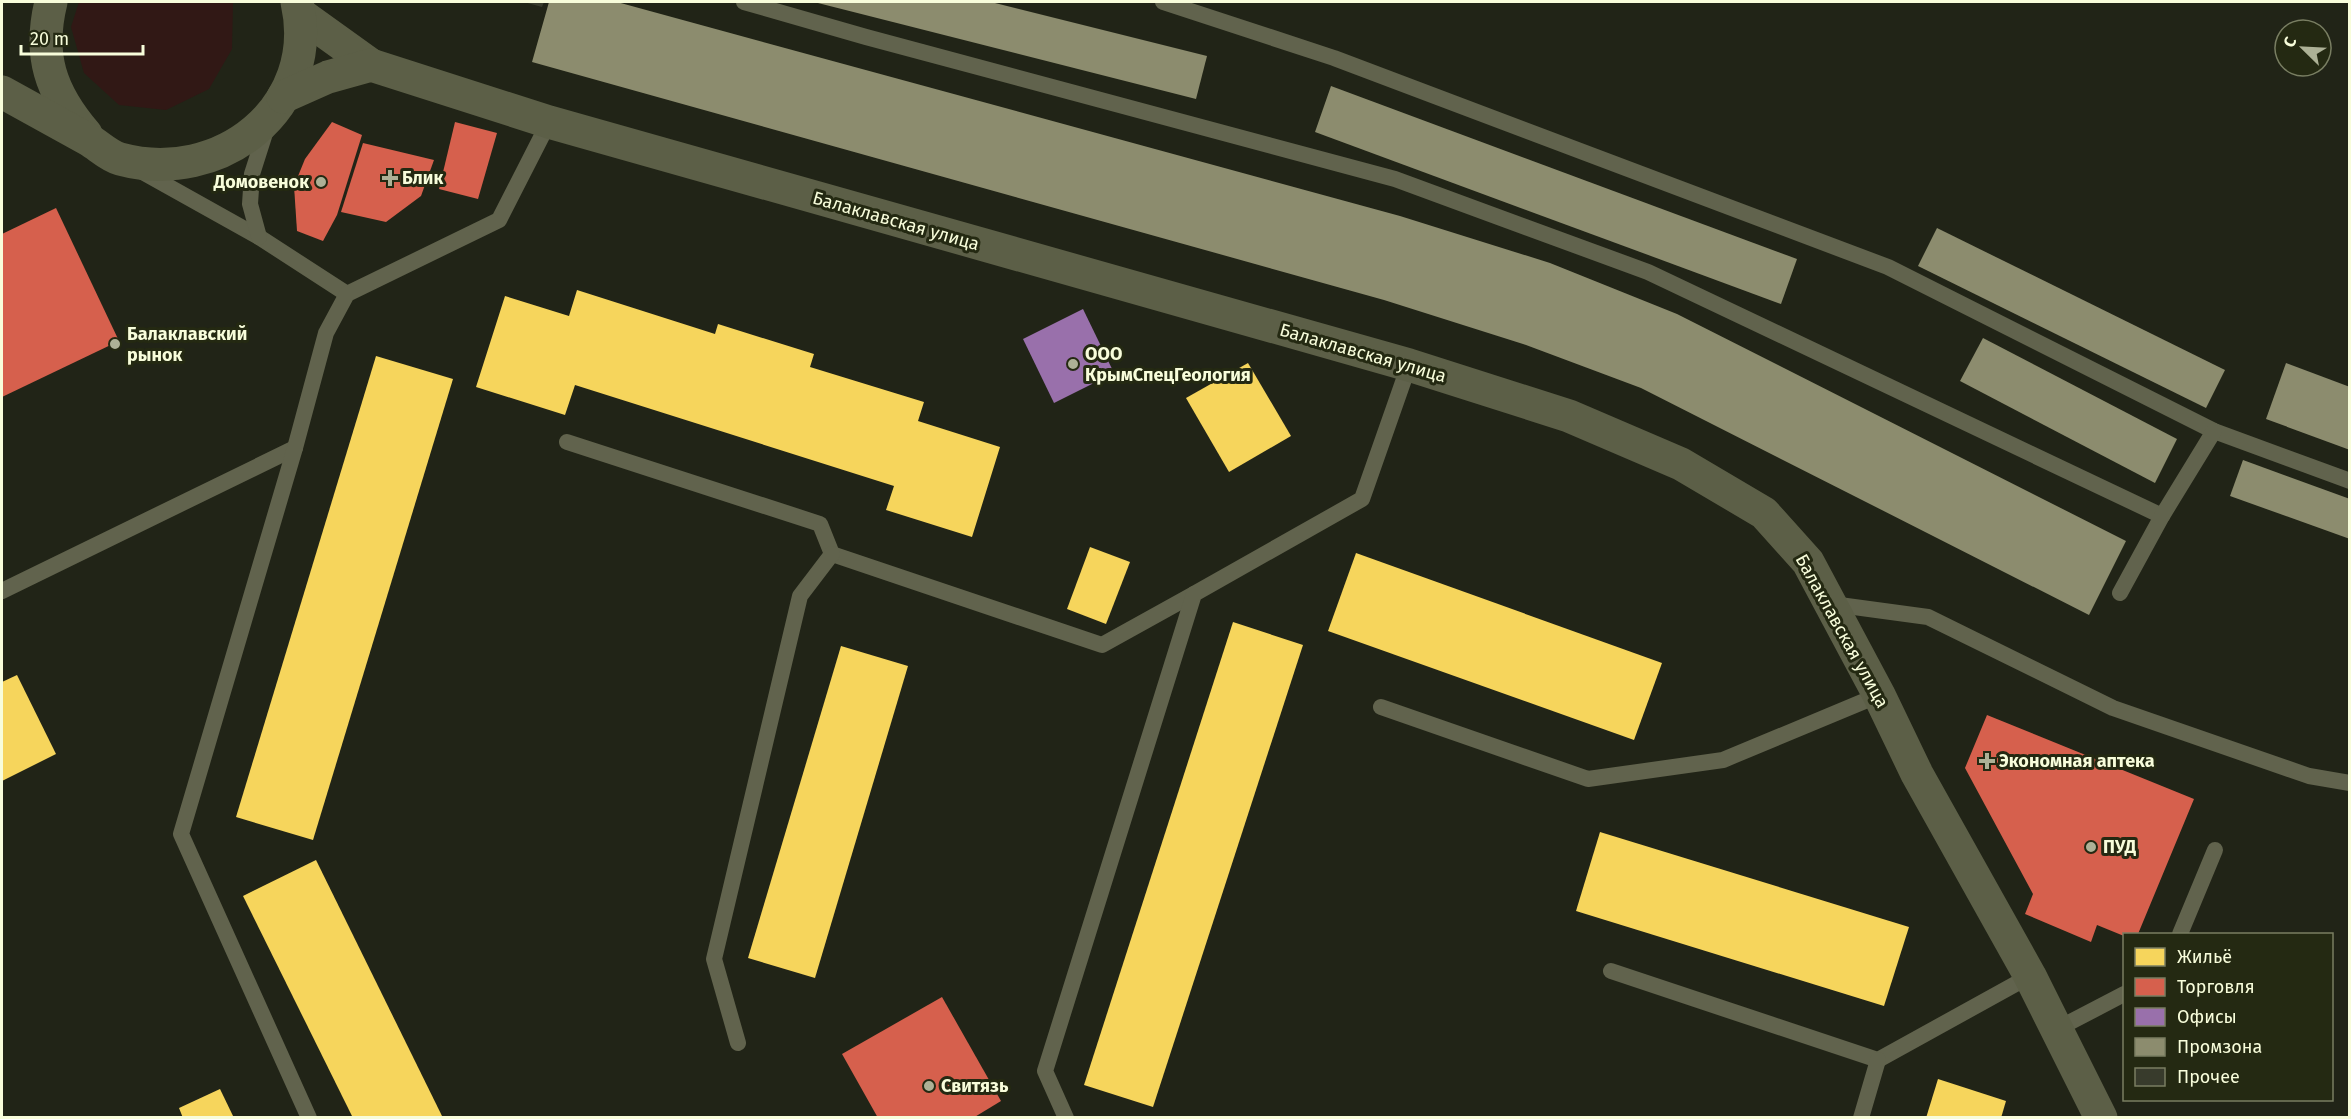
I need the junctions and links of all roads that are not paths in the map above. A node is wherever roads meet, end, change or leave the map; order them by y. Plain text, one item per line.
1 (51, 2) edge
2 (744, 2) edge
3 (1163, 2) edge
4 (298, 8) edge
5 (371, 65) junction
6 (2, 92) edge
7 (278, 104) junction
8 (549, 122) junction
9 (104, 150) junction
10 (259, 237) junction
11 (347, 294) junction
12 (1408, 365) junction
13 (2214, 431) junction
14 (567, 442) dead end
15 (295, 448) junction
16 (2349, 481) edge
17 (2162, 516) junction
18 (832, 554) junction
19 (2, 591) edge
20 (2120, 593) dead end
21 (1194, 594) junction
22 (1832, 604) junction
23 (1879, 695) junction
24 (1381, 707) dead end
25 (2349, 783) edge
26 (2216, 850) dead end
27 (2180, 933) edge
28 (1611, 971) dead end
29 (2030, 976) junction
30 (2123, 995) edge
31 (2057, 1029) junction
32 (738, 1043) dead end
33 (1878, 1060) junction
34 (309, 1118) edge
35 (1066, 1118) edge
36 (1861, 1118) edge
37 (2101, 1118) edge

1 - 9 main road
2 - 17 lane
3 - 13 lane
4 - 5 main road, Балаклавская улица
4 - 7 main road
5 - 7 main road
5 - 8 main road, Балаклавская улица
6 - 9 main road
7 - 9 main road
7 - 10 lane
8 - 11 lane
8 - 12 main road, Балаклавская улица
9 - 10 lane
10 - 11 lane
11 - 15 lane
12 - 21 lane
12 - 22 main road, Балаклавская улица
13 - 16 lane
13 - 17 lane
14 - 18 lane
15 - 19 lane
15 - 34 lane
17 - 20 lane
18 - 21 lane
18 - 32 lane
21 - 35 lane
22 - 23 main road, Балаклавская улица
22 - 25 lane
23 - 24 lane
23 - 29 main road, Балаклавская улица
26 - 27 lane
28 - 33 lane
29 - 31 main road, Балаклавская улица
29 - 33 lane
30 - 31 lane
31 - 37 main road, Балаклавская улица
33 - 36 lane

